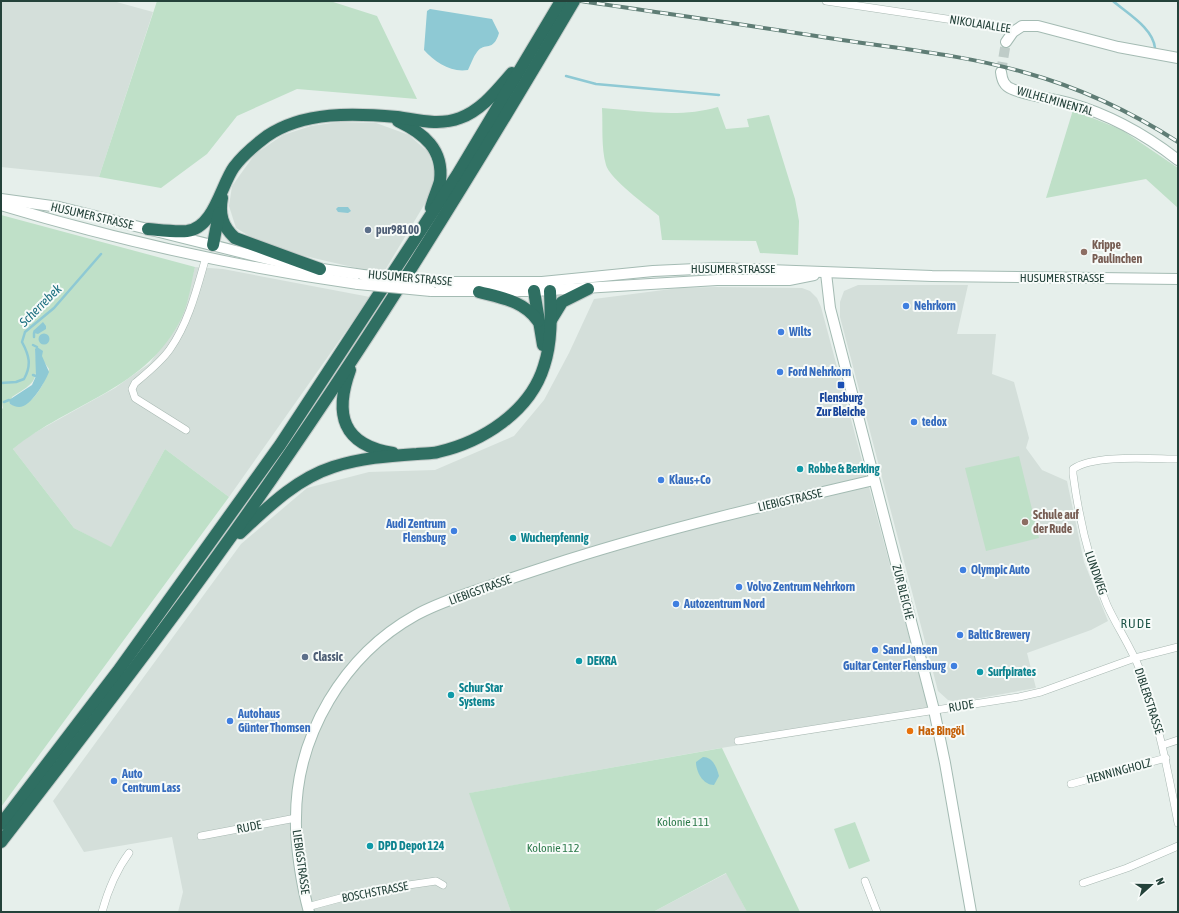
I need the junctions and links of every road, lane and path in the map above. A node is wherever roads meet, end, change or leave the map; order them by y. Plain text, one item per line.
1 (574, 1) edge
2 (826, 1) edge
3 (561, 8) edge
4 (1013, 32) junction
5 (1006, 42) tunnel mouth
6 (533, 50) junction
7 (1178, 58) edge
8 (1001, 72) tunnel mouth
9 (381, 116) junction
10 (1178, 160) edge
11 (1, 199) edge
12 (1, 205) edge
13 (216, 211) junction
14 (424, 226) junction
15 (148, 229) junction
16 (209, 244) junction
17 (206, 257) junction
18 (320, 269) junction
19 (826, 273) junction
20 (1178, 279) edge
21 (547, 286) junction
22 (588, 289) junction
23 (479, 292) junction
24 (534, 292) junction
25 (545, 323) junction
26 (355, 353) junction
27 (186, 430) dead end
28 (416, 454) junction
29 (1178, 459) edge
30 (874, 480) junction
31 (220, 552) junction
32 (1178, 647) edge
33 (1135, 658) junction
34 (934, 710) junction
35 (1178, 740) edge
36 (738, 741) dead end
37 (1163, 745) junction
38 (1166, 758) junction
39 (1071, 784) dead end
40 (296, 818) junction
41 (1178, 823) edge
42 (1, 824) edge
43 (202, 836) dead end
44 (1, 842) edge
45 (1178, 846) edge
46 (129, 854) dead end
47 (865, 881) dead end
48 (1083, 883) dead end
49 (443, 885) dead end
50 (308, 910) edge
51 (102, 912) edge
52 (877, 912) edge
53 (971, 912) edge

1 - 3 highway
2 - 4 street, NIKOLAIALLEE
3 - 6 highway
3 - 26 highway
4 - 5 main road
4 - 7 main road, NIKOLAIALLEE
6 - 9 highway
6 - 14 highway
8 - 10 main road, WILHELMINENTAL
9 - 13 highway
9 - 14 highway
11 - 15 main road, HUSUMER STRASSE
12 - 17 main road, HUSUMER STRASSE
13 - 15 highway
13 - 16 highway
13 - 18 highway
14 - 42 highway
15 - 16 main road, HUSUMER STRASSE
16 - 17 main road
16 - 18 main road, HUSUMER STRASSE
17 - 23 main road, HUSUMER STRASSE, bridge
17 - 27 street
18 - 21 main road, HUSUMER STRASSE, bridge
19 - 20 main road, HUSUMER STRASSE
19 - 21 main road, HUSUMER STRASSE
19 - 22 main road, HUSUMER STRASSE
19 - 30 main road, ZUR BLEICHE
21 - 22 main road, HUSUMER STRASSE
21 - 24 main road, HUSUMER STRASSE
21 - 25 highway
22 - 25 highway
23 - 24 main road, HUSUMER STRASSE
23 - 25 highway
24 - 25 highway
25 - 28 highway
26 - 28 highway
26 - 31 highway
28 - 31 highway
29 - 33 street, LUNDWEG
30 - 34 main road, ZUR BLEICHE
30 - 40 main road, LIEBIGSTRASSE
31 - 44 highway
32 - 33 street, RUDE
33 - 34 street, RUDE
33 - 37 street, DIBLERSTRASSE
34 - 36 street, RUDE
34 - 53 main road, ZUR BLEICHE
35 - 37 street, DIBLERSTRASSE
37 - 38 street, DIBLERSTRASSE
38 - 39 street, HENNINGHOLZ
38 - 41 street, DIBLERSTRASSE
40 - 43 street, RUDE
40 - 50 main road, LIEBIGSTRASSE
45 - 48 street
46 - 51 street
47 - 52 street
49 - 50 street, BOSCHSTRASSE

